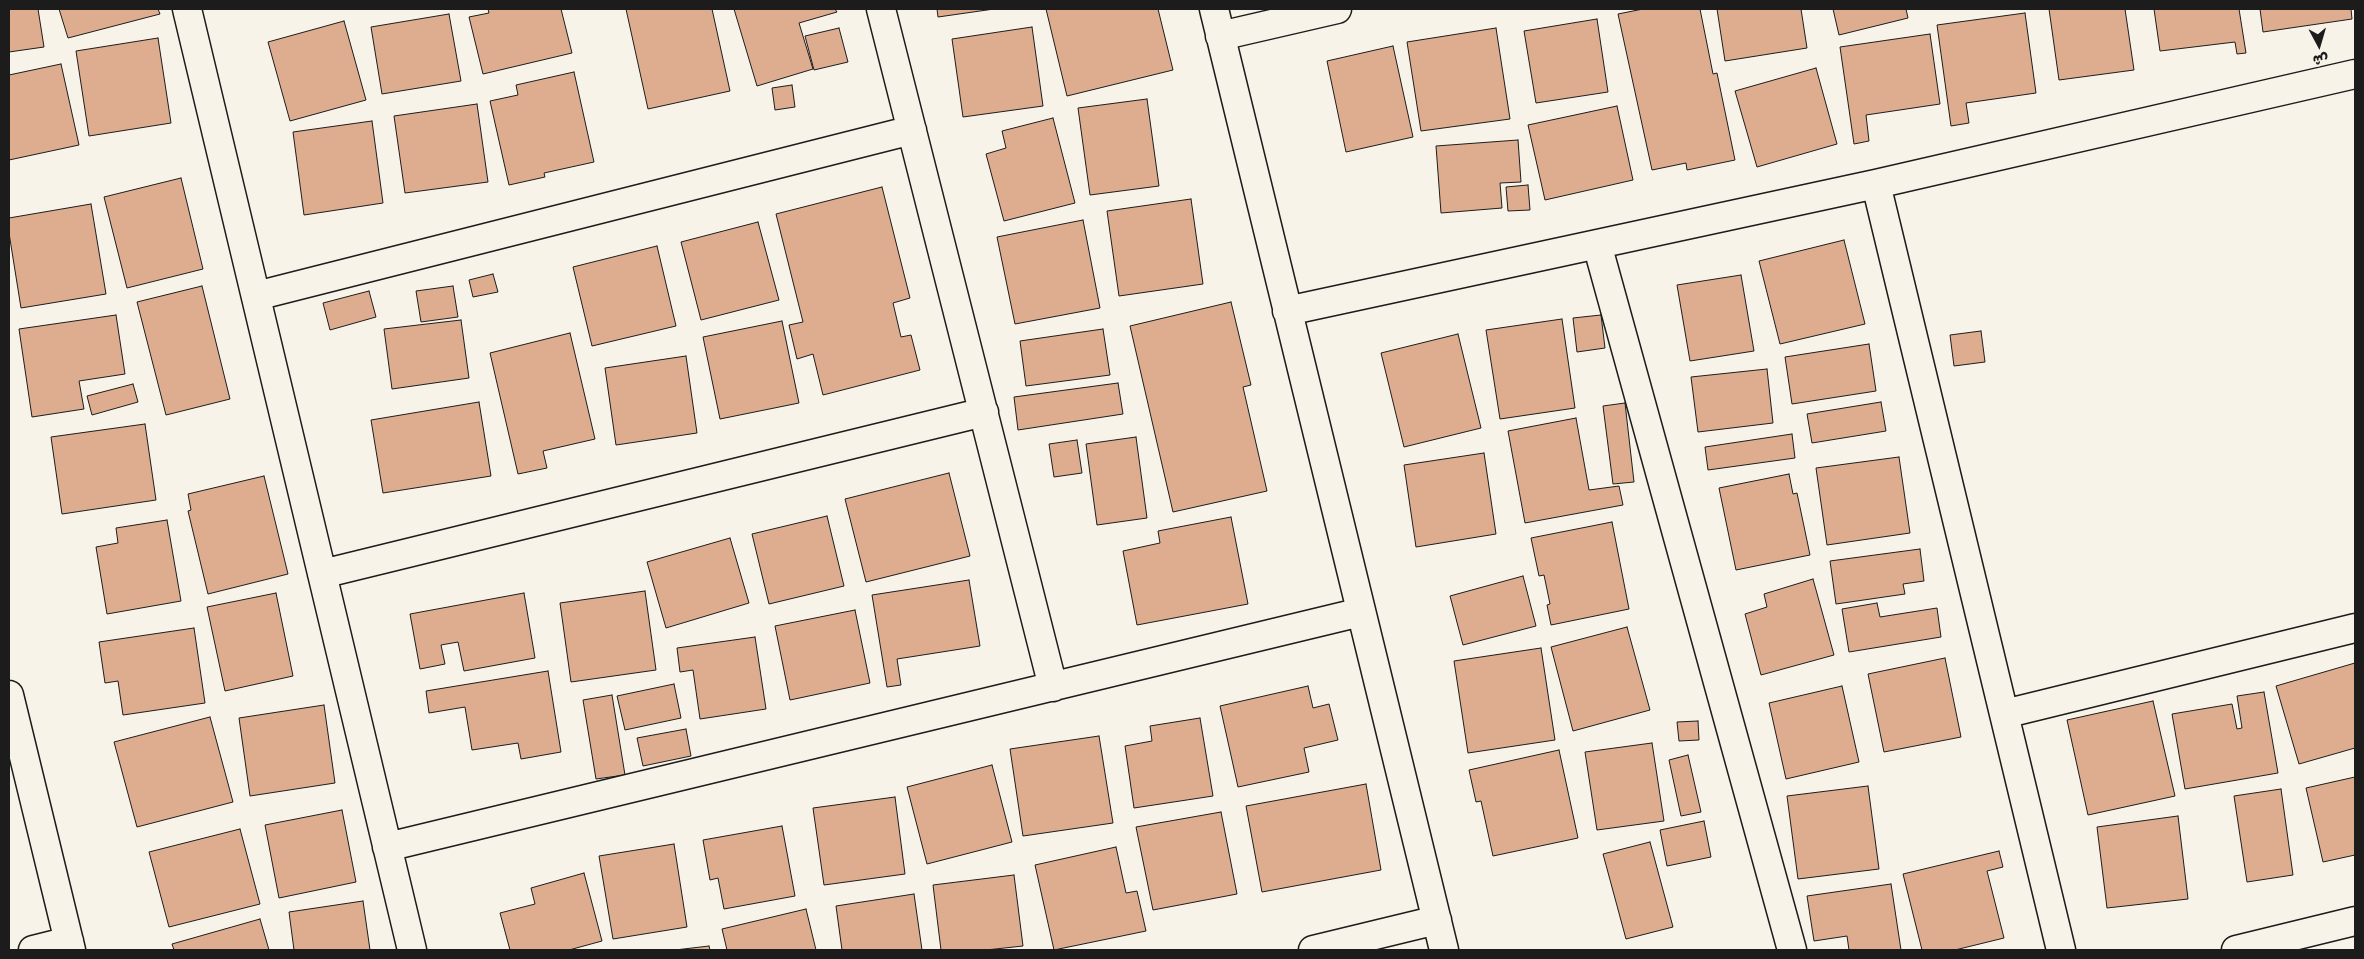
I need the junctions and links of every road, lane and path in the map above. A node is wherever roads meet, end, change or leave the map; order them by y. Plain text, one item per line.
1 (187, 9) edge
2 (881, 9) edge
3 (1214, 9) edge
4 (1337, 9) edge
5 (1220, 36) junction
6 (2355, 74) edge
7 (912, 130) junction
8 (1876, 184) junction
9 (1597, 244) junction
10 (256, 296) junction
11 (1287, 310) junction
12 (984, 412) junction
13 (322, 574) junction
14 (1361, 612) junction
15 (2355, 628) edge
16 (1053, 686) junction
17 (9, 695) edge
18 (2004, 714) junction
19 (387, 847) junction
20 (1437, 920) junction
21 (2355, 921) edge
22 (70, 946) edge
23 (33, 950) edge
24 (412, 950) edge
25 (1313, 950) edge
26 (1444, 950) edge
27 (1792, 950) edge
28 (2061, 950) edge
29 (2236, 950) edge

1 - 10 street
2 - 7 street
3 - 5 street
4 - 5 street
5 - 11 street
6 - 8 street
7 - 10 street
7 - 12 street
8 - 9 street
8 - 18 street
9 - 11 street
9 - 27 street
10 - 13 street
11 - 14 street
12 - 13 street
12 - 16 street
13 - 19 street
14 - 16 street
14 - 20 street
15 - 18 street
16 - 19 street
17 - 22 street
18 - 28 street
19 - 24 street
20 - 25 street
20 - 26 street
21 - 29 street
22 - 23 street

